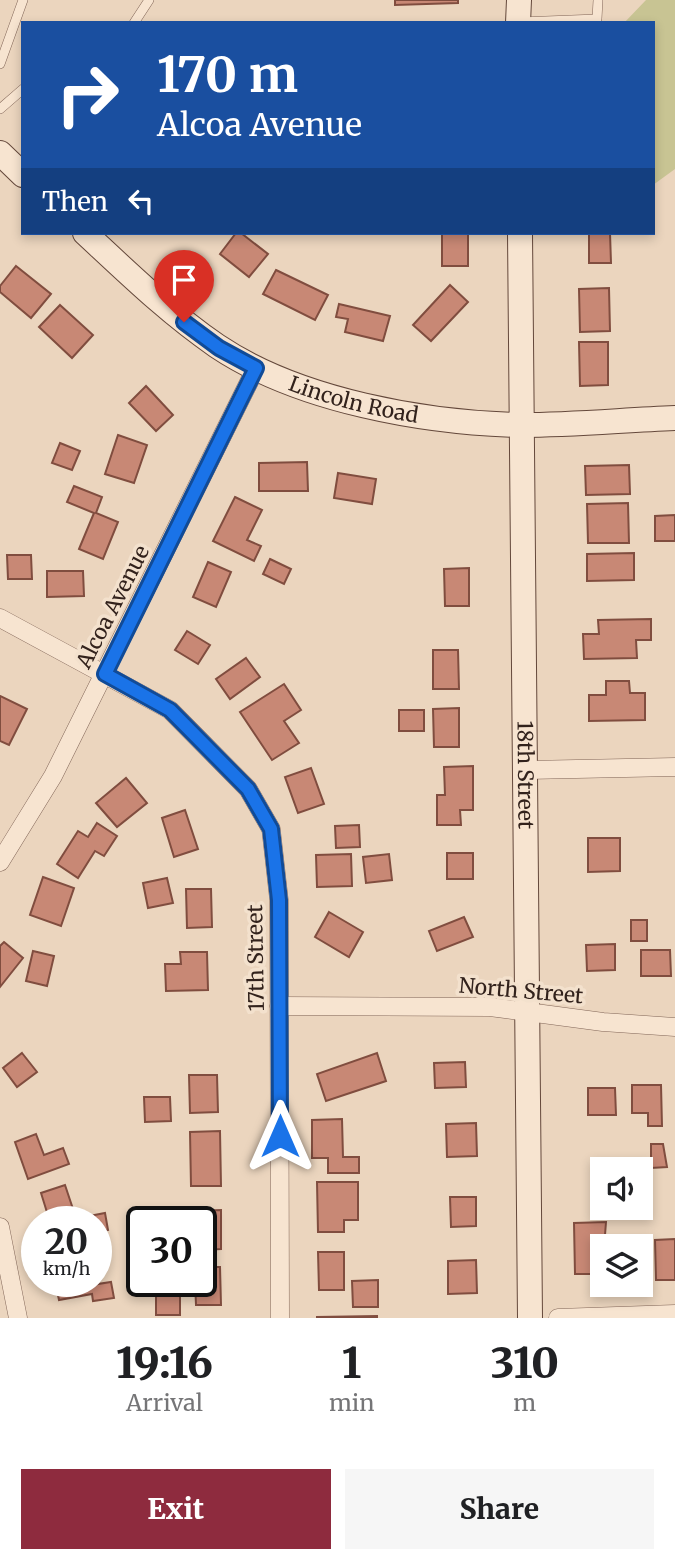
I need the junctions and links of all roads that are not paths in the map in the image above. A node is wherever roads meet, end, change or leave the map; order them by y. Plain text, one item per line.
1 (23, 0) edge
2 (149, 0) edge
3 (519, 0) edge
4 (598, 0) edge
5 (135, 21) edge
6 (519, 21) edge
7 (545, 21) edge
8 (0, 64) edge
9 (21, 91) edge
10 (0, 109) edge
11 (0, 153) edge
12 (21, 173) edge
13 (87, 235) edge
14 (520, 235) edge
15 (256, 368) junction
16 (675, 418) edge
17 (521, 425) junction
18 (0, 618) edge
19 (105, 674) junction
20 (675, 767) edge
21 (527, 770) junction
22 (0, 862) edge
23 (279, 1006) junction
24 (528, 1013) junction
25 (675, 1027) edge
26 (0, 1227) edge
27 (675, 1314) edge
28 (18, 1318) edge
29 (280, 1318) edge
30 (530, 1318) edge
31 (558, 1318) edge

1 - 8 lane
2 - 5 lane
3 - 6 street
4 - 7 lane
9 - 10 lane
11 - 12 street
13 - 15 street, Lincoln Road
14 - 17 street, 18th Street
15 - 17 street, Lincoln Road
15 - 19 street, Alcoa Avenue
16 - 17 street, Lincoln Road
17 - 21 street, 18th Street
18 - 19 street, 17th Street
19 - 22 street, Alcoa Avenue
19 - 23 street, 17th Street
20 - 21 street
21 - 24 street, 18th Street
23 - 24 street, North Street
23 - 29 street, 17th Street
24 - 25 street, North Street
24 - 30 street, 18th Street
26 - 28 street
27 - 31 street

